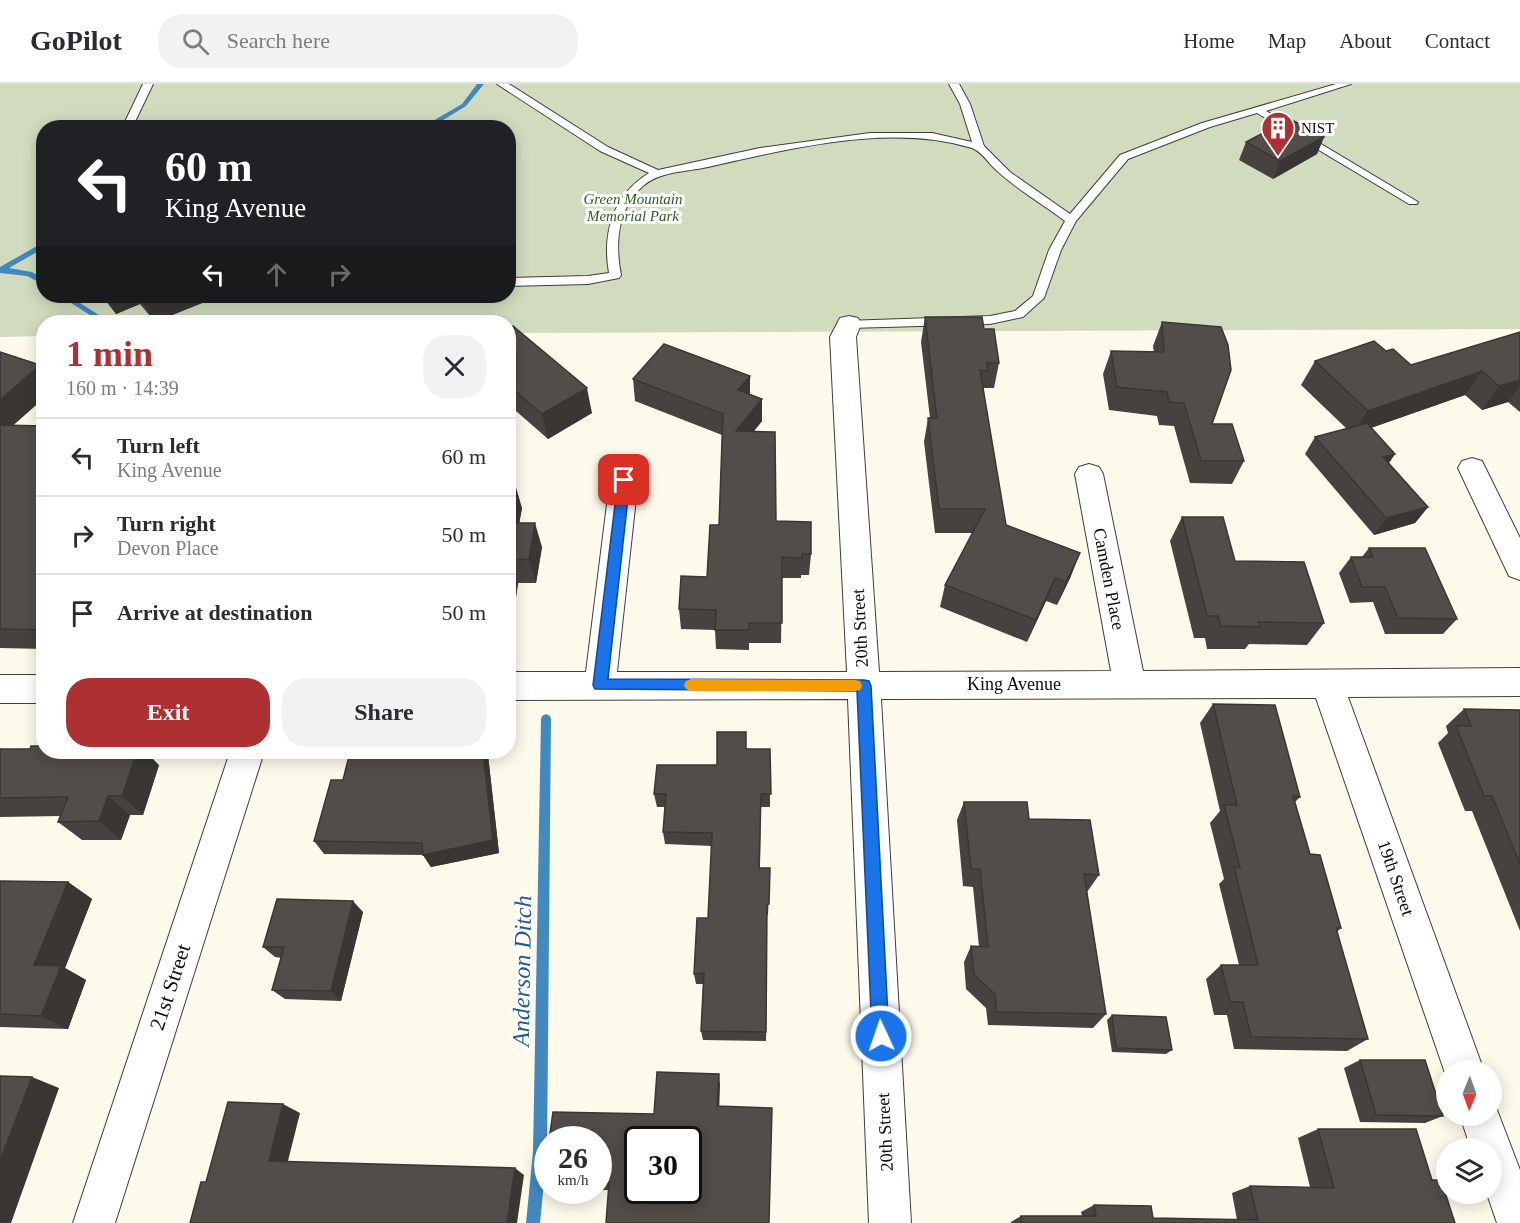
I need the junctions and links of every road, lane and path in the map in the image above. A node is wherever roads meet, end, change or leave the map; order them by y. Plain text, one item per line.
1 (148, 84) edge
2 (502, 84) edge
3 (954, 84) edge
4 (1346, 84) edge
5 (1258, 110) junction
6 (131, 120) edge
7 (979, 147) junction
8 (657, 172) junction
9 (1413, 202) dead end
10 (1071, 220) junction
11 (516, 282) edge
12 (849, 324) joint
13 (1472, 468) dead end
14 (1089, 474) dead end
15 (624, 480) dead end
16 (1520, 568) edge
17 (1520, 682) edge
18 (1129, 683) junction
19 (1327, 684) junction
20 (600, 685) junction
21 (516, 686) edge
22 (864, 686) junction
23 (0, 689) edge
24 (36, 689) edge
25 (245, 759) edge
26 (1460, 1060) edge
27 (1484, 1126) edge
28 (94, 1223) edge
29 (890, 1223) edge
30 (1518, 1223) edge

1 - 6 lane
2 - 8 lane
3 - 7 lane
4 - 5 lane
5 - 9 lane
5 - 10 lane
7 - 8 lane
7 - 10 lane
8 - 11 lane
10 - 12 lane
12 - 22 street, 20th Street
13 - 16 street
14 - 18 street, Camden Place
15 - 20 street
17 - 19 street, King Avenue
18 - 19 street, King Avenue
18 - 22 street, King Avenue
19 - 26 street, 19th Street
20 - 21 street, King Avenue
20 - 22 street, King Avenue
22 - 29 street, 20th Street
23 - 24 street
25 - 28 street, 21st Street
27 - 30 street

